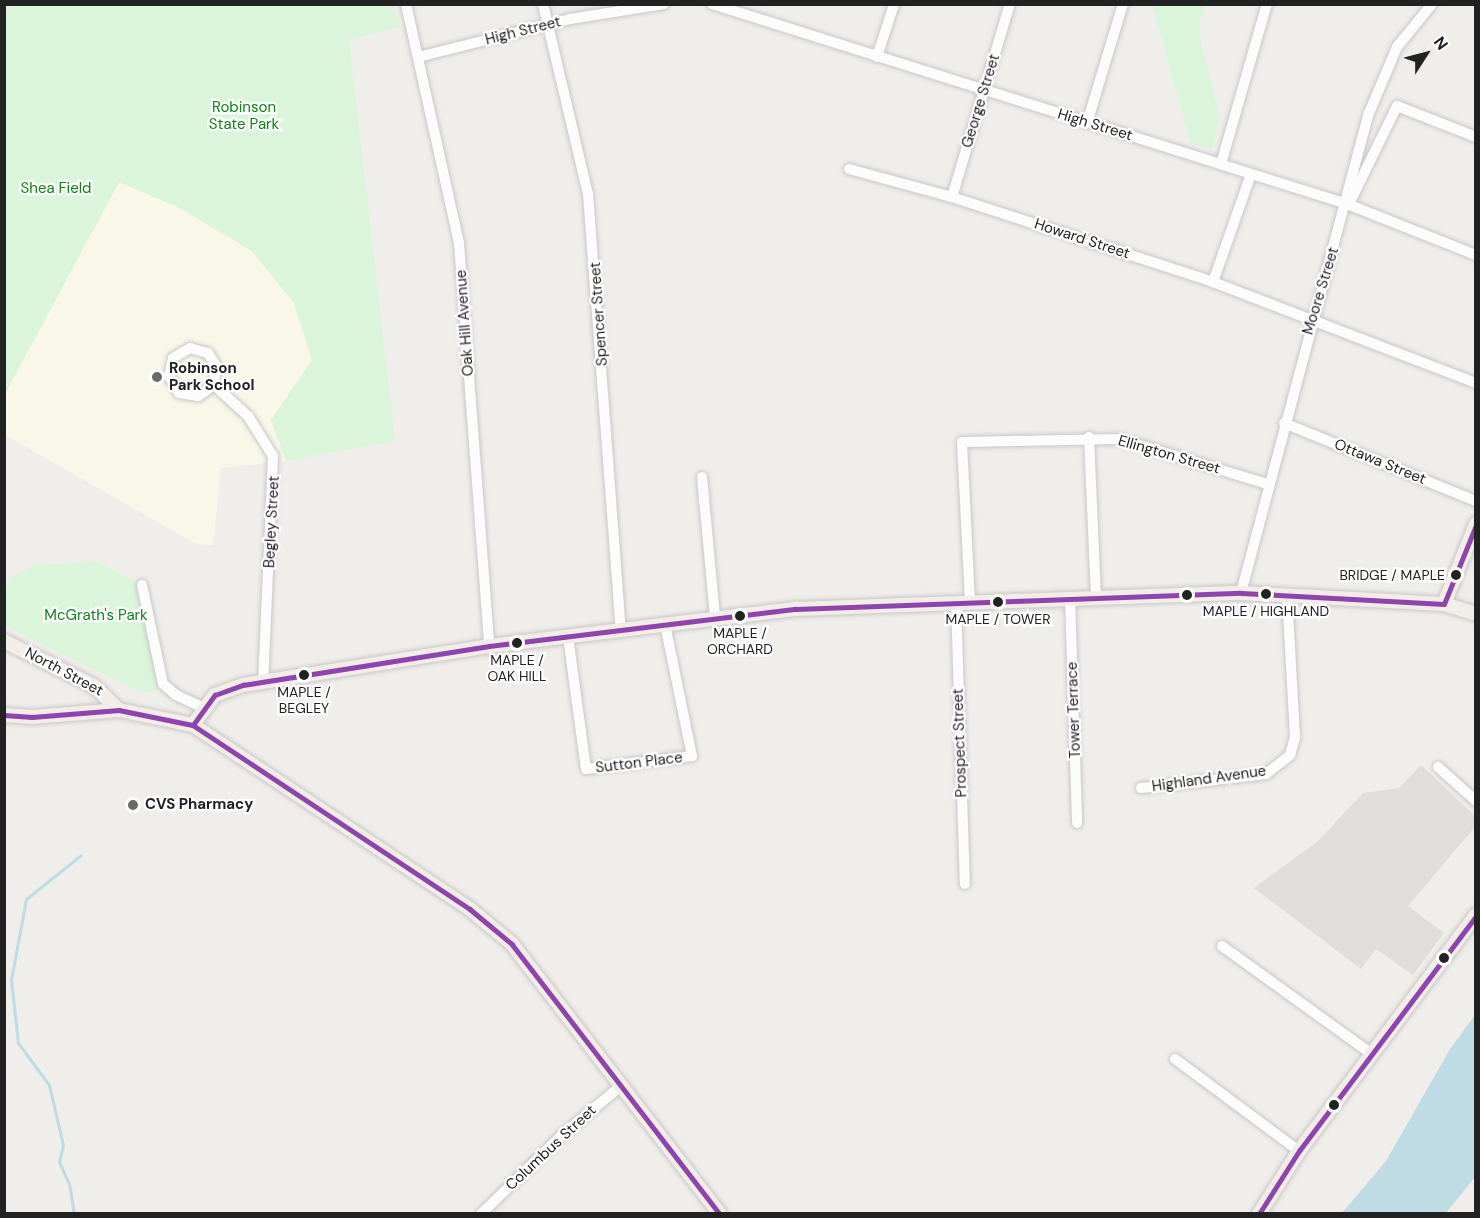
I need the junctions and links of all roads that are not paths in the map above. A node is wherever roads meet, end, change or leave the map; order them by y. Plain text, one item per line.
1 (406, 4) edge
2 (543, 4) edge
3 (664, 4) edge
4 (712, 4) edge
5 (894, 4) edge
6 (1010, 4) edge
7 (1124, 4) edge
8 (1267, 4) edge
9 (1432, 4) edge
10 (548, 25) junction
11 (418, 57) junction
12 (877, 57) junction
13 (984, 91) junction
14 (1087, 123) junction
15 (1476, 137) edge
16 (1221, 164) junction
17 (849, 170) dead end
18 (1251, 174) junction
19 (952, 197) junction
20 (1347, 204) junction
21 (1476, 255) edge
22 (1213, 282) junction
23 (1312, 318) junction
24 (1476, 383) edge
25 (214, 385) junction
26 (1284, 423) junction
27 (1089, 437) junction
28 (702, 477) dead end
29 (1267, 484) junction
30 (1476, 501) edge
31 (1476, 524) edge
32 (142, 585) dead end
33 (1240, 593) junction
34 (1287, 596) junction
35 (1070, 597) junction
36 (1096, 597) junction
37 (970, 601) junction
38 (956, 602) junction
39 (1444, 604) junction
40 (1476, 614) edge
41 (715, 618) junction
42 (665, 624) junction
43 (621, 629) junction
44 (568, 636) junction
45 (4, 641) edge
46 (489, 646) junction
47 (263, 682) junction
48 (204, 708) junction
49 (119, 710) junction
50 (4, 715) edge
51 (193, 725) junction
52 (1438, 767) dead end
53 (1141, 788) dead end
54 (1476, 801) edge
55 (1077, 824) dead end
56 (965, 884) dead end
57 (1476, 915) edge
58 (1222, 946) dead end
59 (1372, 1054) junction
60 (1175, 1059) dead end
61 (622, 1085) junction
62 (1299, 1151) junction
63 (481, 1214) edge
64 (720, 1214) edge
65 (1259, 1214) edge

1 - 11 street, Oak Hill Avenue
2 - 10 street, Spencer Street
3 - 10 street, High Street
4 - 12 street, High Street
5 - 12 street
6 - 13 street, George Street
7 - 14 street
8 - 16 street
9 - 20 street, Moore Street
10 - 11 street, High Street
10 - 43 street, Spencer Street
11 - 46 street, Oak Hill Avenue
12 - 13 street, High Street
13 - 14 street, High Street
13 - 19 street, George Street
14 - 16 street, High Street
15 - 20 street
16 - 18 street, High Street
17 - 19 street, Howard Street
18 - 20 street, High Street
18 - 22 street
19 - 22 street, Howard Street
20 - 21 street, High Street
20 - 23 street, Moore Street
22 - 23 street, Howard Street
23 - 24 street, Howard Street
23 - 26 street, Moore Street
25 - 25 street
25 - 47 street, Begley Street
26 - 29 street, Moore Street
26 - 30 street, Ottawa Street
27 - 29 street, Ellington Street
27 - 36 street
27 - 37 street, Ellington Street
28 - 41 street
29 - 33 street, Moore Street
31 - 39 main road
32 - 48 street
33 - 34 main road
33 - 36 main road
34 - 39 main road
34 - 53 street, Highland Avenue
35 - 36 main road
35 - 37 main road
35 - 55 street, Tower Terrace
37 - 38 main road
38 - 41 main road
38 - 56 street, Prospect Street
39 - 40 main road
41 - 42 main road
42 - 43 main road
42 - 44 street, Sutton Place
43 - 44 main road
44 - 46 main road
45 - 49 main road, North Street
46 - 47 main road
47 - 48 main road
48 - 51 main road
49 - 50 main road
49 - 51 main road
51 - 61 main road
52 - 54 street
57 - 59 main road
58 - 59 street
59 - 62 main road
60 - 62 street
61 - 63 street, Columbus Street
61 - 64 main road
62 - 65 main road

